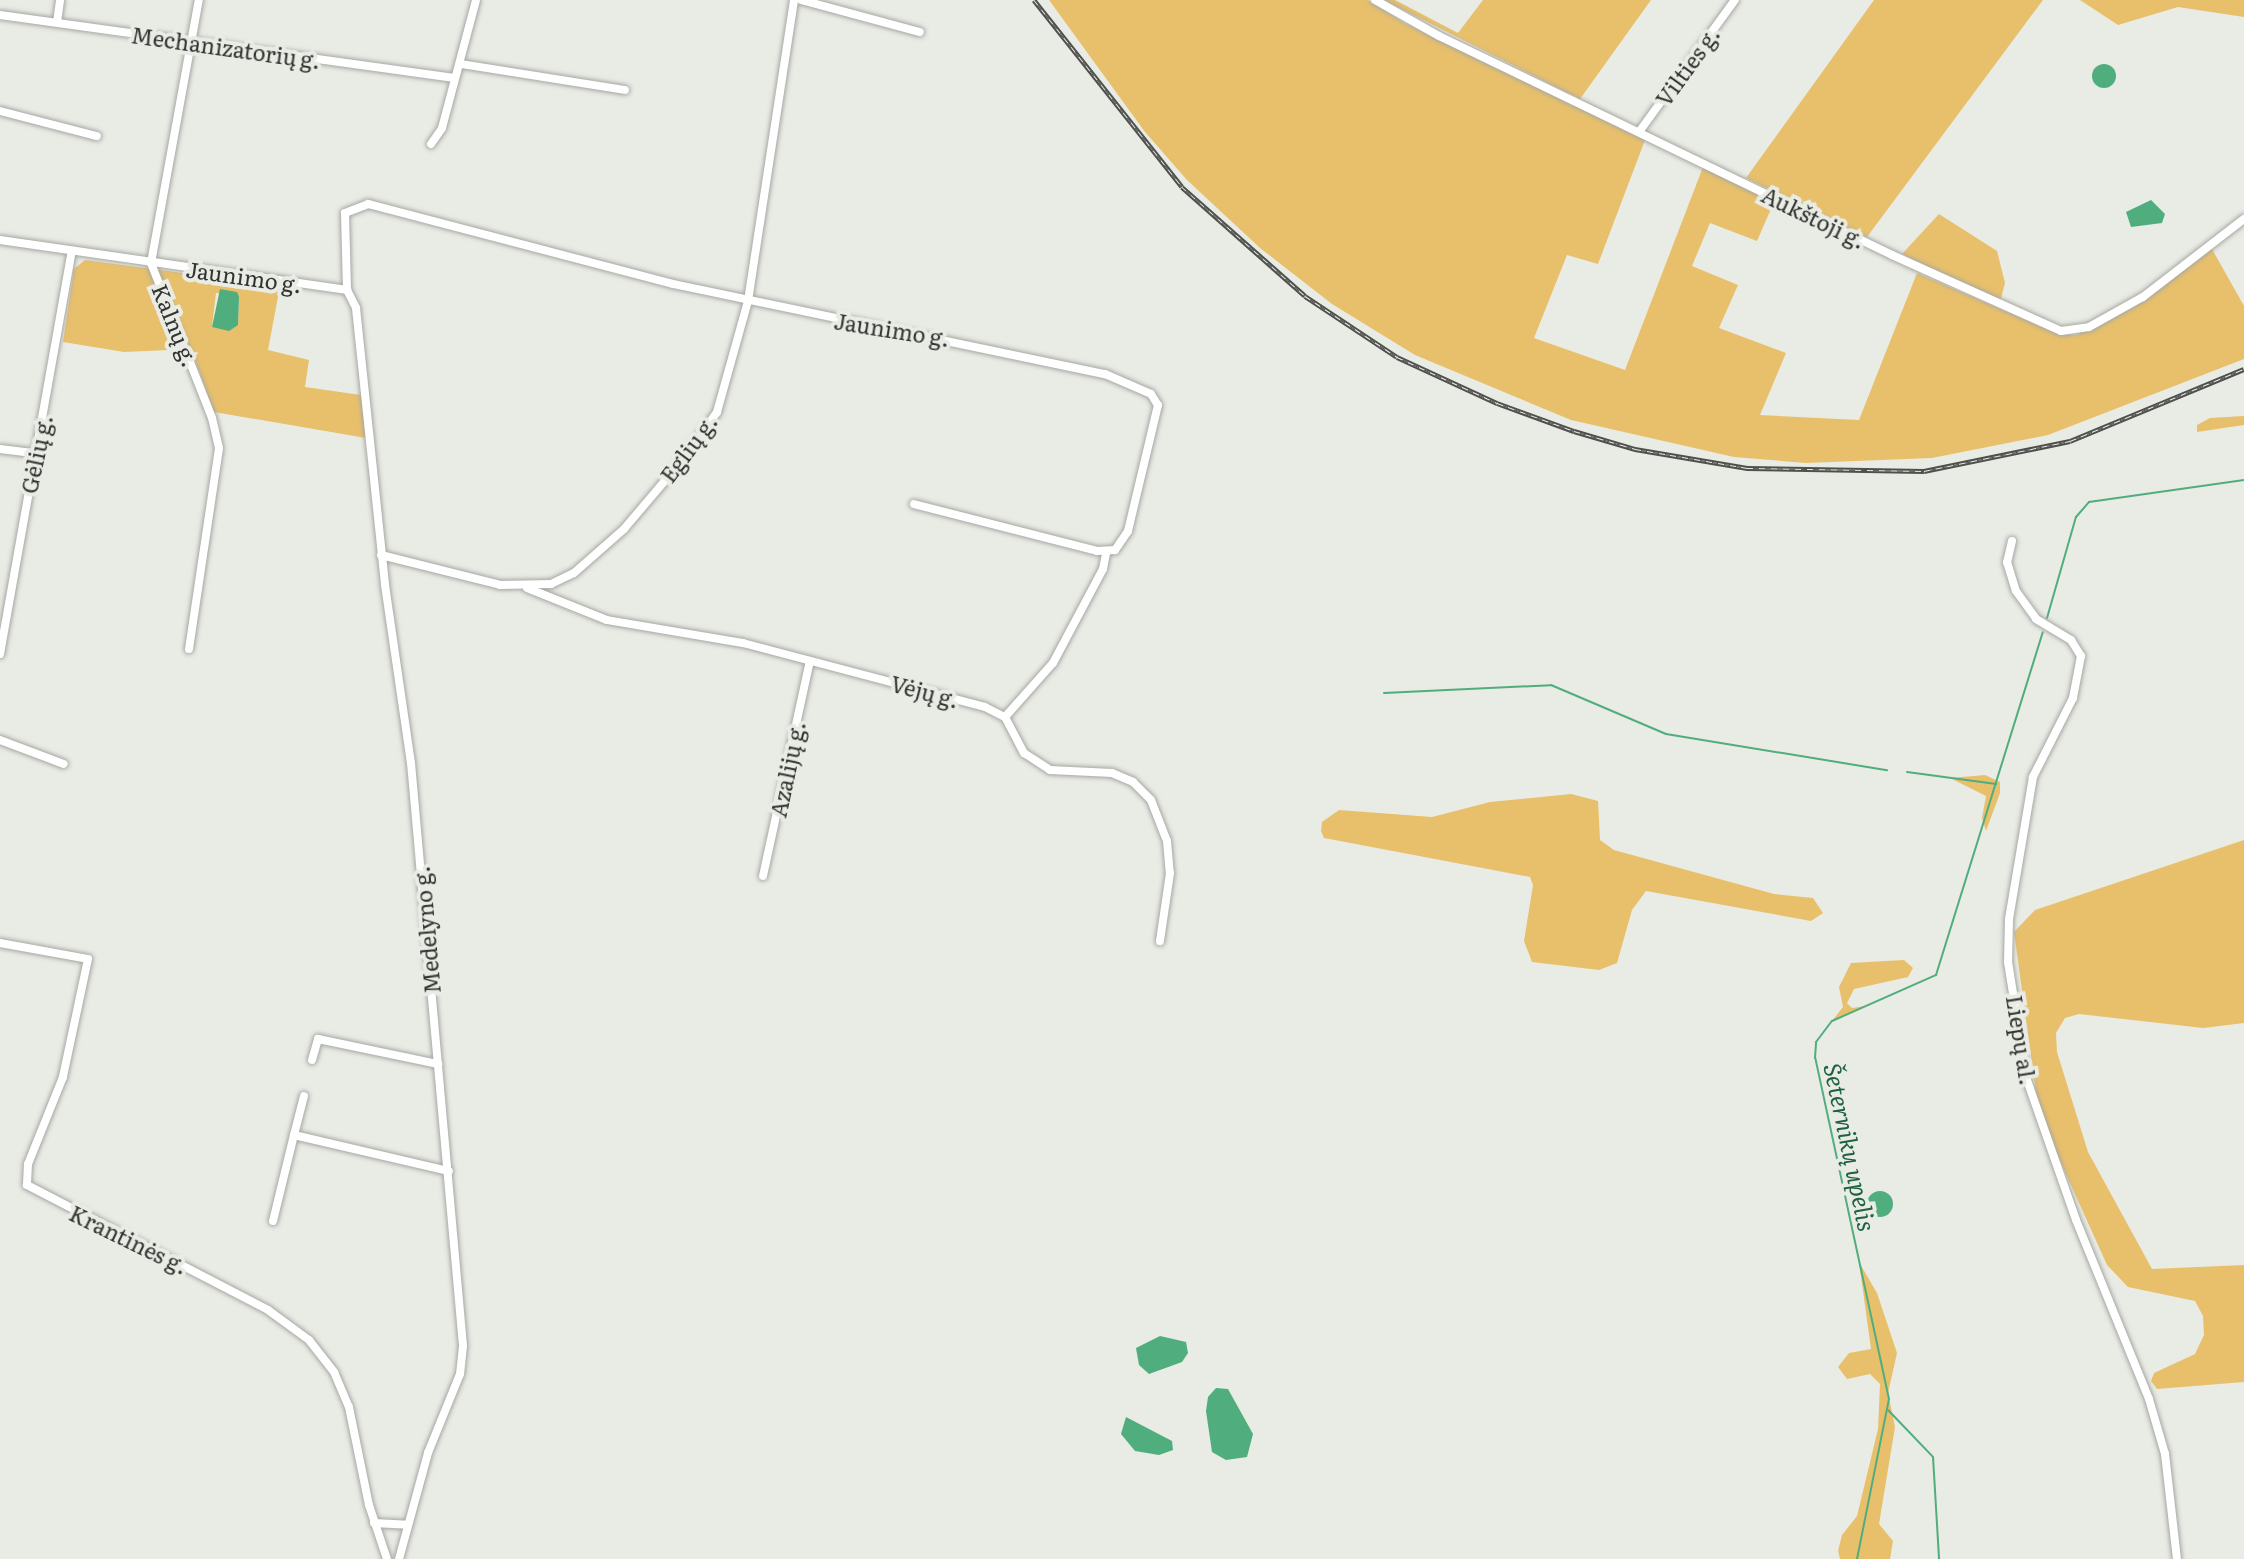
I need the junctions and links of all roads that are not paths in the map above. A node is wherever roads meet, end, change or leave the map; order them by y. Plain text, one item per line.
1 (60, 0) edge
2 (199, 0) edge
3 (476, 0) edge
4 (794, 0) edge
5 (801, 0) edge
6 (1375, 0) edge
7 (1735, 0) edge
8 (0, 15) edge
9 (57, 22) junction
10 (920, 32) dead end
11 (192, 43) junction
12 (461, 64) junction
13 (453, 78) junction
14 (625, 90) dead end
15 (0, 111) edge
16 (1639, 132) junction
17 (97, 136) dead end
18 (431, 144) dead end
19 (2244, 219) edge
20 (0, 240) edge
21 (71, 254) junction
22 (151, 263) junction
23 (349, 292) junction
24 (748, 301) junction
25 (0, 449) edge
26 (35, 453) junction
27 (914, 504) dead end
28 (2012, 541) dead end
29 (1106, 553) junction
30 (381, 555) junction
31 (527, 588) junction
32 (189, 649) dead end
33 (0, 654) edge
34 (810, 661) junction
35 (1005, 717) junction
36 (0, 740) edge
37 (64, 764) dead end
38 (763, 876) dead end
39 (1160, 941) dead end
40 (0, 943) edge
41 (312, 1060) dead end
42 (438, 1064) junction
43 (304, 1096) dead end
44 (294, 1135) junction
45 (449, 1171) junction
46 (273, 1221) dead end
47 (374, 1523) junction
48 (408, 1525) junction
49 (387, 1559) edge
50 (399, 1559) edge
51 (2177, 1559) edge

1 - 9 street
2 - 11 street, Kalnų g.
3 - 12 street
4 - 24 street, Eglių g.
5 - 10 street
6 - 16 street, Aukštoji g.
7 - 16 street, Vilties g.
8 - 9 street, Mechanizatorių g.
9 - 11 street, Mechanizatorių g.
11 - 13 street, Mechanizatorių g.
11 - 22 street, Kalnų g.
12 - 13 street
12 - 14 street
13 - 18 street
15 - 17 street
16 - 19 street, Aukštoji g.
20 - 21 street, Jaunimo g.
21 - 22 street, Jaunimo g.
21 - 26 street, Gėlių g.
22 - 23 street, Jaunimo g.
22 - 32 street, Kalnų g.
23 - 24 street, Jaunimo g.
23 - 30 street, Medelyno g.
24 - 29 street, Jaunimo g.
24 - 31 street, Eglių g.
25 - 26 street
26 - 33 street, Gėlių g.
27 - 29 street
28 - 51 street, Liepų al.
29 - 35 street
30 - 31 street
30 - 42 street, Medelyno g.
31 - 34 street, Vėjų g.
34 - 35 street, Vėjų g.
34 - 38 street, Azalijų g.
35 - 39 street
36 - 37 street
40 - 47 street, Krantinės g.
41 - 42 street
42 - 45 street, Medelyno g.
43 - 44 street
44 - 45 street
44 - 46 street
45 - 48 street, Medelyno g.
47 - 48 street
47 - 49 street, Krantinės g.
48 - 50 street, Medelyno g.

